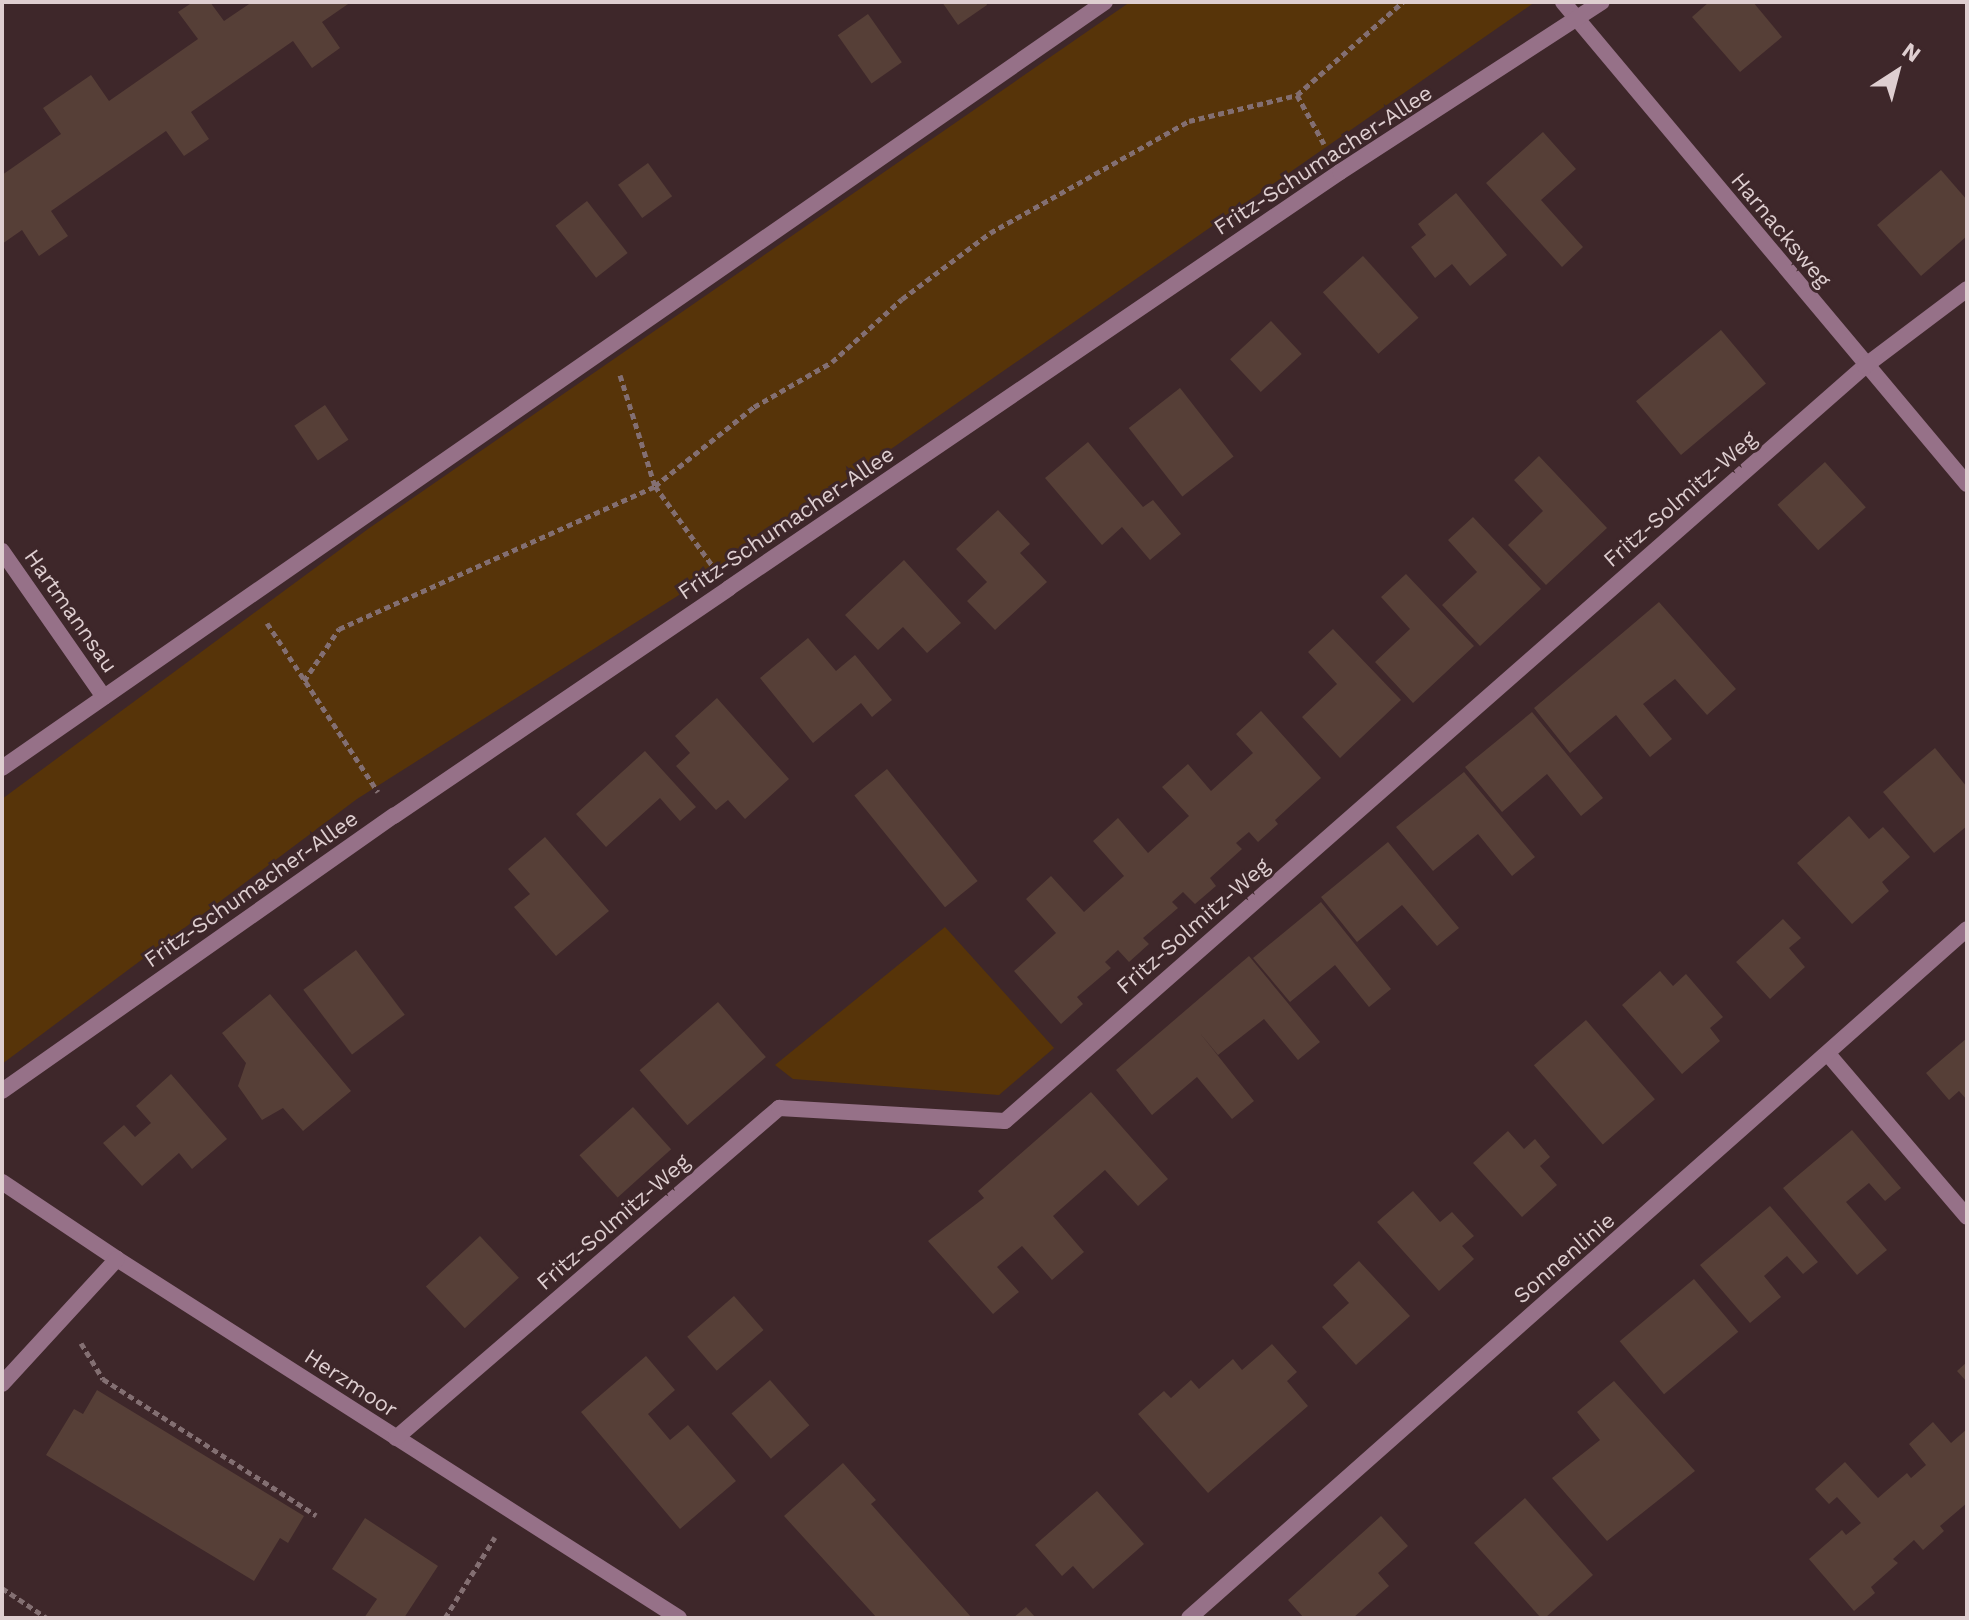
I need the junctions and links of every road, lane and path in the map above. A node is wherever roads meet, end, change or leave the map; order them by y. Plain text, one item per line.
1 (1105, 2) edge
2 (1403, 2) edge
3 (1563, 2) edge
4 (1602, 2) edge
5 (1578, 20) junction
6 (1297, 95) junction
7 (1340, 172) junction
8 (1967, 289) edge
9 (610, 343) junction
10 (1865, 366) junction
11 (1967, 484) edge
12 (655, 486) junction
13 (2, 551) edge
14 (729, 588) junction
15 (248, 595) junction
16 (304, 681) junction
17 (104, 697) junction
18 (2, 768) edge
19 (394, 816) junction
20 (1967, 929) edge
21 (1828, 1054) junction
22 (2, 1091) edge
23 (2, 1182) edge
24 (1967, 1217) edge
25 (117, 1259) junction
26 (65, 1316) junction
27 (2, 1384) edge
28 (396, 1438) junction
29 (511, 1512) junction
30 (316, 1515) dead end
31 (2, 1588) edge
32 (47, 1618) edge
33 (445, 1618) edge
34 (679, 1618) edge
35 (1189, 1618) edge

1 - 9 street
2 - 6 path
3 - 5 street, Harnacksweg
4 - 5 street, Fritz-Schumacher-Allee
5 - 7 street, Fritz-Schumacher-Allee
5 - 10 street, Harnacksweg
6 - 7 path
6 - 12 path
7 - 14 street, Fritz-Schumacher-Allee
8 - 10 street, Fritz-Solmitz-Weg
9 - 12 path
9 - 15 street
10 - 11 street, Harnacksweg
10 - 28 street, Fritz-Solmitz-Weg
12 - 14 path
12 - 16 path
13 - 17 street, Hartmannsau
14 - 19 street, Fritz-Schumacher-Allee
15 - 16 path
15 - 17 street
16 - 19 path
17 - 18 street
19 - 22 street, Fritz-Schumacher-Allee
20 - 21 street, Sonnenlinie
21 - 24 street
21 - 35 street, Sonnenlinie
23 - 25 street, Herzmoor
25 - 26 street
25 - 28 street, Herzmoor
26 - 27 street
26 - 30 path
28 - 29 street, Herzmoor
29 - 33 path
29 - 34 street, Herzmoor
31 - 32 path

